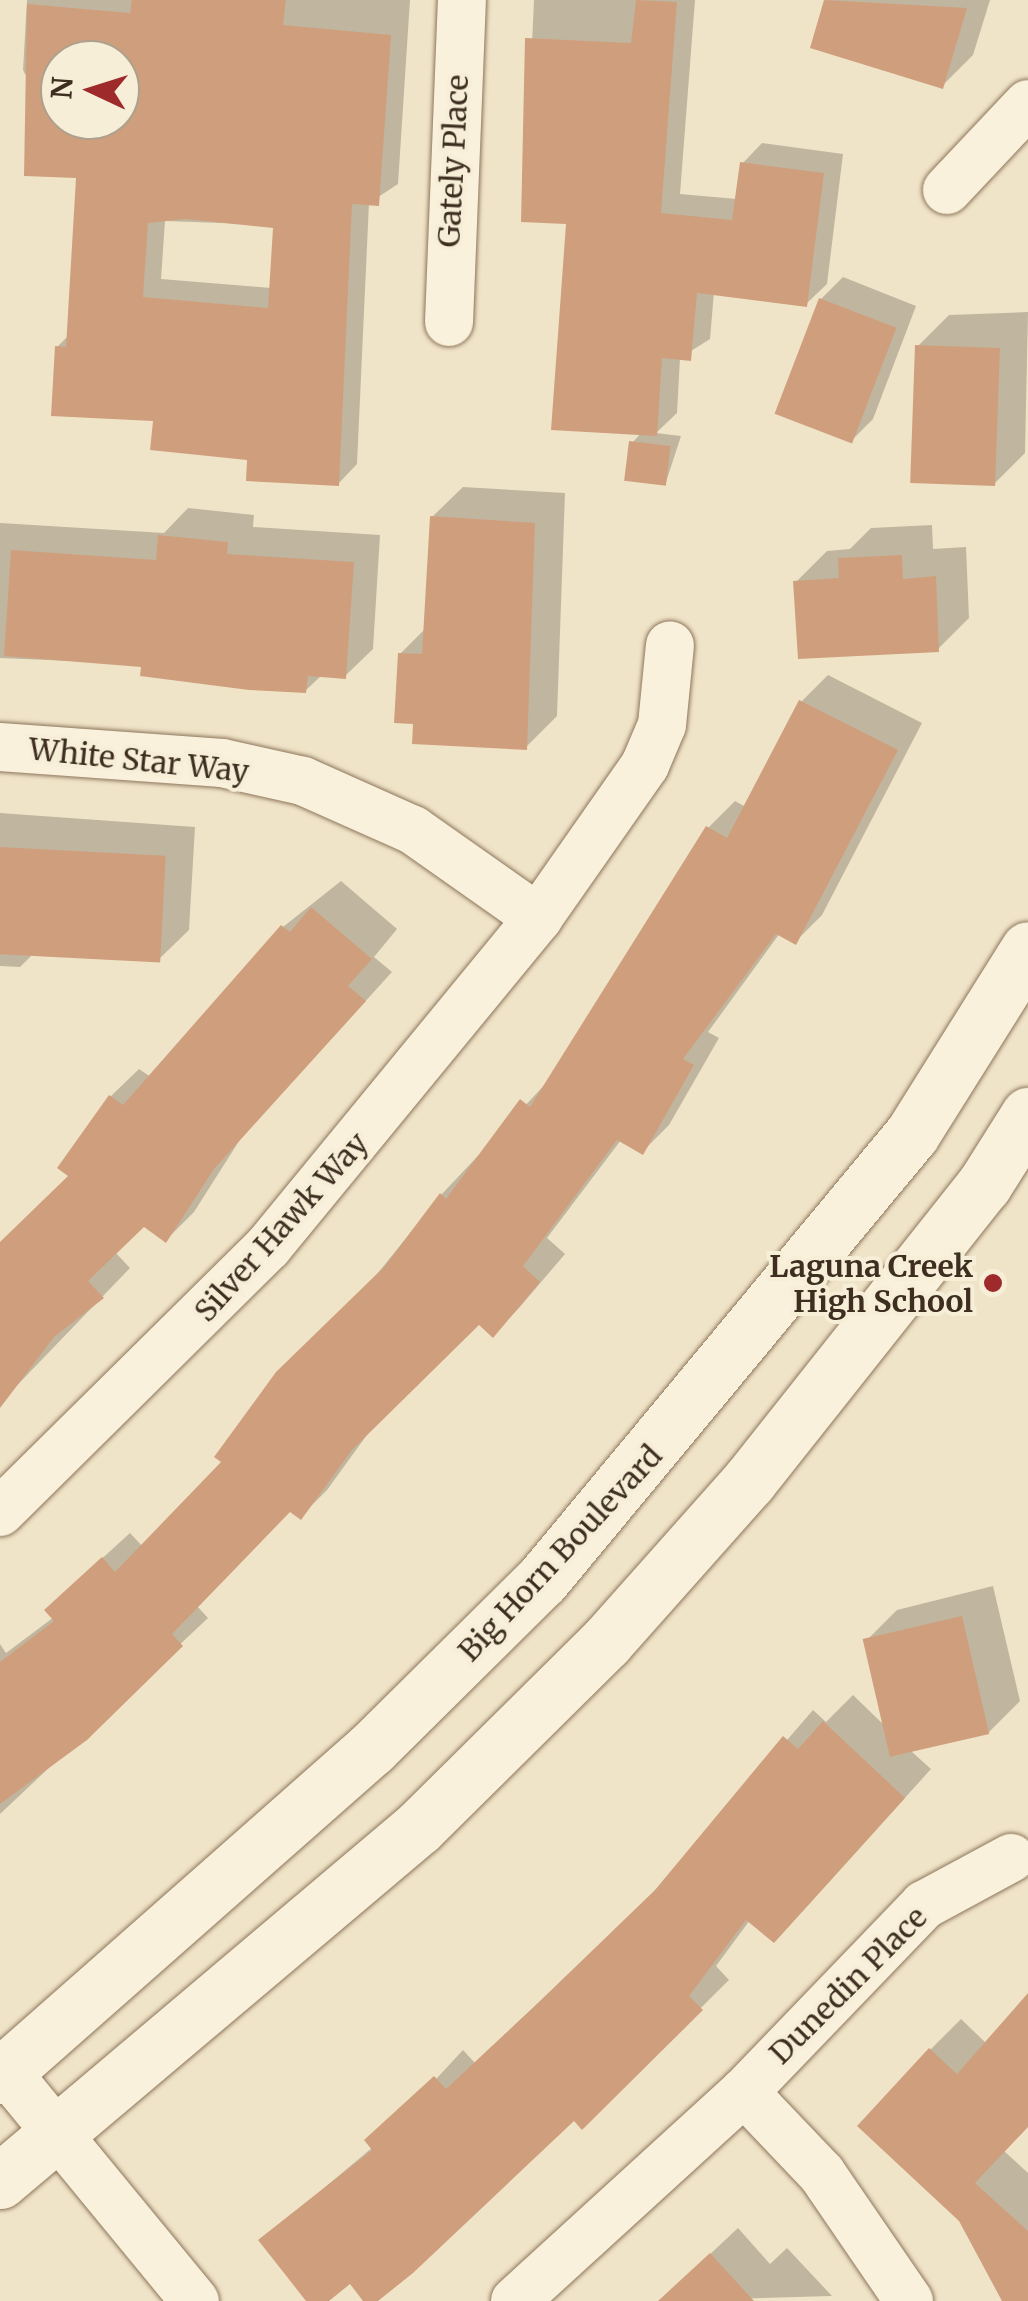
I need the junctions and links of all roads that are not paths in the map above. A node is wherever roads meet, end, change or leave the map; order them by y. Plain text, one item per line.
1 (462, 0) edge
2 (1028, 104) edge
3 (946, 190) dead end
4 (449, 322) dead end
5 (670, 646) dead end
6 (0, 747) edge
7 (538, 918) junction
8 (1028, 948) edge
9 (1028, 1116) edge
10 (0, 1512) edge
11 (1011, 1858) dead end
12 (2, 2070) edge
13 (744, 2092) junction
14 (57, 2135) junction
15 (0, 2181) edge
16 (195, 2301) edge
17 (516, 2301) edge
18 (909, 2301) edge

1 - 4 street, Gately Place
2 - 3 street
5 - 7 street, Silver Hawk Way
6 - 7 street, White Star Way
7 - 10 street, Silver Hawk Way
8 - 12 main road, Big Horn Boulevard
9 - 14 main road
11 - 13 street, Dunedin Place
12 - 14 street
13 - 17 street, Dunedin Place
13 - 18 street
14 - 15 main road
14 - 16 street

